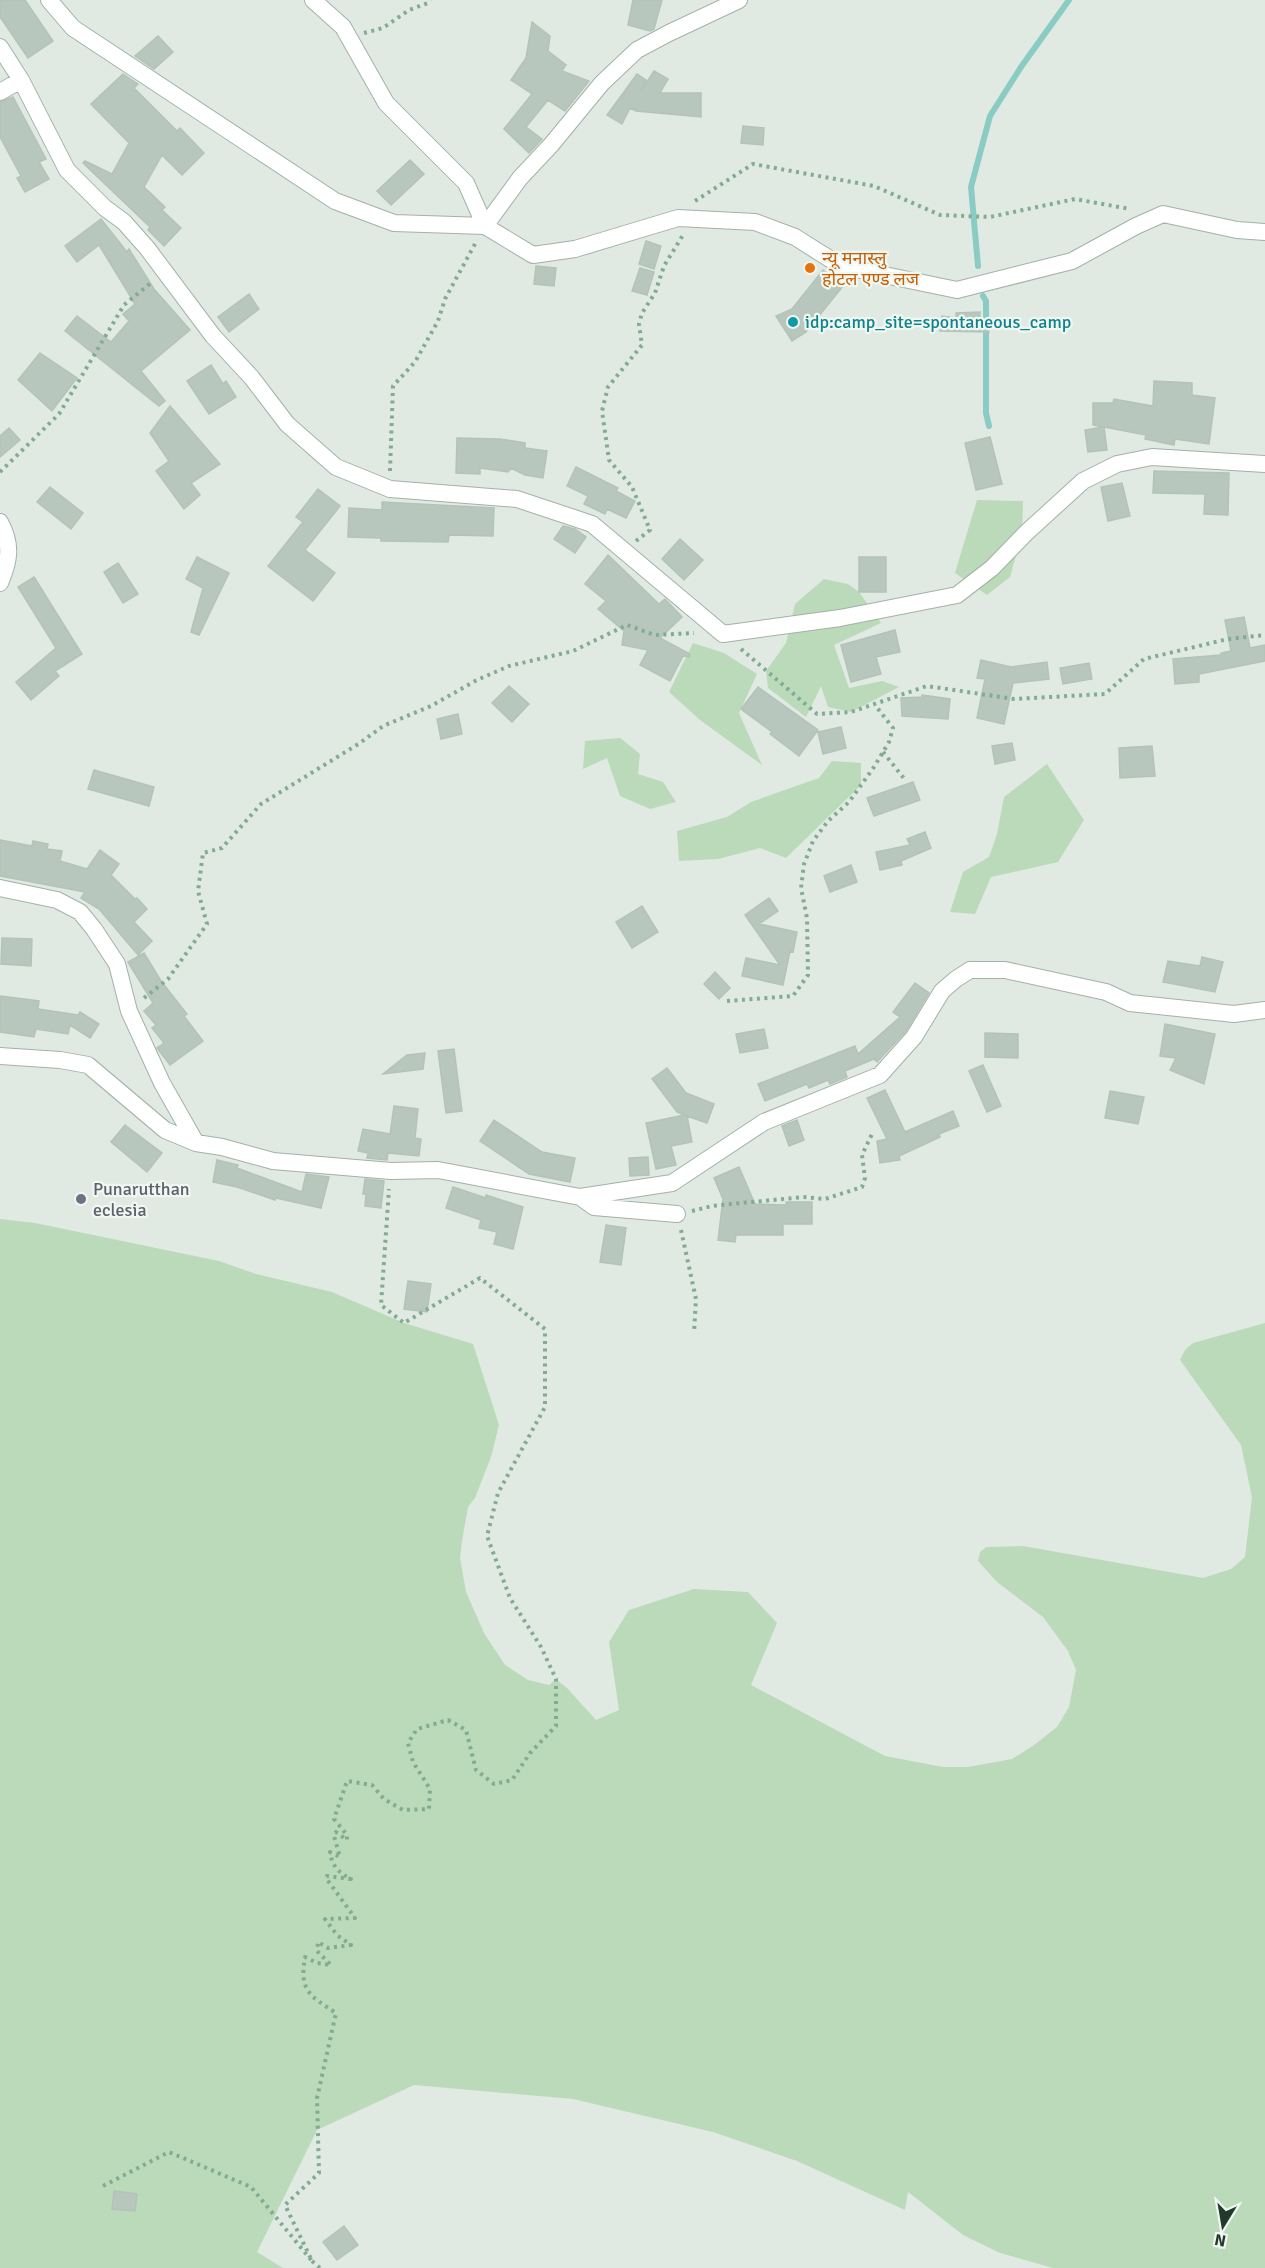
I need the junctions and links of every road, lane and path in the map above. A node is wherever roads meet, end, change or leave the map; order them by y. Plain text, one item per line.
1 (49, 0) edge
2 (313, 0) edge
3 (430, 0) edge
4 (740, 0) edge
5 (343, 27) junction
6 (0, 47) edge
7 (21, 80) junction
8 (0, 92) edge
9 (1163, 214) junction
10 (692, 218) junction
11 (485, 226) junction
12 (1265, 232) edge
13 (164, 272) junction
14 (1265, 464) edge
15 (0, 472) edge
16 (390, 489) junction
17 (0, 522) edge
18 (624, 550) junction
19 (0, 583) edge
20 (723, 634) junction
21 (1265, 635) edge
22 (875, 705) junction
23 (883, 752) junction
24 (906, 781) dead end
25 (0, 888) edge
26 (728, 1001) dead end
27 (1265, 1010) edge
28 (129, 1011) junction
29 (0, 1056) edge
30 (872, 1134) dead end
31 (196, 1143) junction
32 (391, 1171) junction
33 (580, 1197) junction
34 (677, 1214) junction
35 (694, 1333) dead end
36 (103, 2186) dead end
37 (312, 2261) junction
38 (320, 2268) edge

1 - 11 street
2 - 5 street
3 - 5 path
4 - 11 street
5 - 11 street
6 - 7 street
7 - 8 street
7 - 13 street
9 - 10 street
9 - 10 path
9 - 12 street
10 - 11 street
10 - 18 path
11 - 16 path
13 - 15 path
13 - 16 street
14 - 20 street
16 - 18 street
17 - 19 street
18 - 20 street
20 - 22 path
20 - 28 path
21 - 22 path
22 - 23 path
23 - 24 path
23 - 26 path
25 - 28 street
27 - 33 street
28 - 31 street
29 - 31 street
30 - 34 path
31 - 32 street
32 - 33 street
32 - 37 path
33 - 34 street
34 - 35 path
36 - 37 path
37 - 38 path

